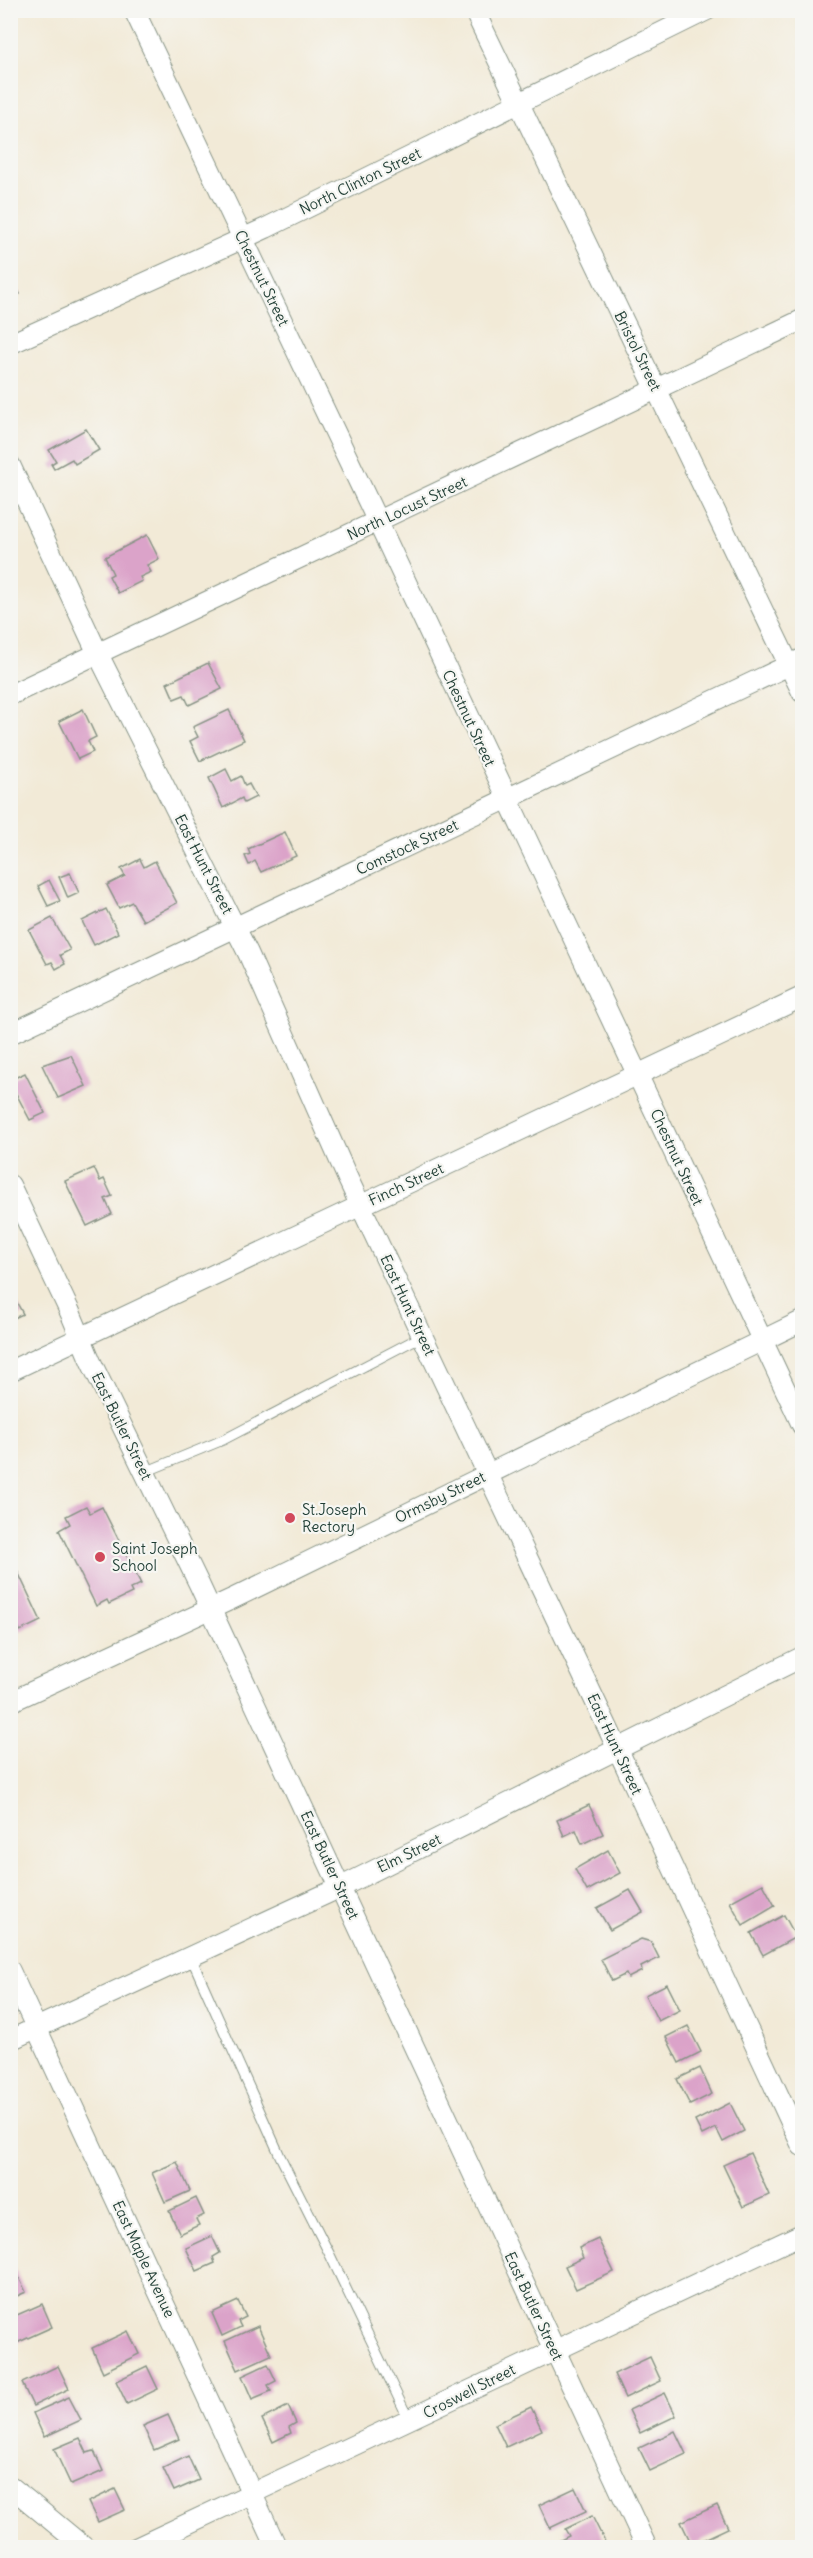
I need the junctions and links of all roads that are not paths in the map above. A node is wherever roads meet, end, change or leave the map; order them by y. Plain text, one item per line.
1 (134, 10) edge
2 (474, 10) edge
3 (706, 10) edge
4 (519, 103) junction
5 (243, 239) junction
6 (802, 320) edge
7 (10, 344) edge
8 (657, 391) junction
9 (10, 465) edge
10 (377, 522) junction
11 (98, 654) junction
12 (796, 662) edge
13 (802, 692) edge
14 (10, 695) edge
15 (507, 799) junction
16 (236, 928) junction
17 (802, 997) edge
18 (10, 1034) edge
19 (639, 1075) junction
20 (10, 1185) edge
21 (362, 1205) junction
22 (802, 1321) edge
23 (422, 1336) junction
24 (81, 1337) junction
25 (762, 1341) junction
26 (10, 1371) edge
27 (802, 1425) edge
28 (145, 1472) junction
29 (488, 1473) junction
30 (209, 1608) junction
31 (802, 1657) edge
32 (10, 1702) edge
33 (619, 1751) junction
34 (341, 1887) junction
35 (190, 1956) junction
36 (10, 1971) edge
37 (36, 2028) junction
38 (10, 2040) edge
39 (802, 2146) edge
40 (802, 2234) edge
41 (555, 2350) junction
42 (409, 2421) junction
43 (10, 2471) edge
44 (252, 2493) junction
45 (14, 2498) edge
46 (84, 2547) edge
47 (136, 2547) edge
48 (277, 2547) edge
49 (647, 2547) edge

1 - 5 street, Chestnut Street
2 - 4 street, Bristol Street
3 - 4 street, North Clinton Street
4 - 5 street, North Clinton Street
4 - 8 street, Bristol Street
5 - 7 street, North Clinton Street
5 - 10 street, Chestnut Street
6 - 8 street, North Locust Street
8 - 10 street, North Locust Street
8 - 12 street, Bristol Street
9 - 11 street, East Hunt Street
10 - 11 street, North Locust Street
10 - 15 street, Chestnut Street
11 - 14 street, North Locust Street
11 - 16 street, East Hunt Street
12 - 13 street, Bristol Street
12 - 15 street, Comstock Street
15 - 16 street, Comstock Street
15 - 19 street, Chestnut Street
16 - 18 street, Comstock Street
16 - 21 street, East Hunt Street
17 - 19 street, Finch Street
19 - 21 street, Finch Street
19 - 25 street, Chestnut Street
20 - 24 street, East Butler Street
21 - 23 street, East Hunt Street
21 - 24 street, Finch Street
22 - 25 street, Ormsby Street
23 - 28 lane
23 - 29 street, East Hunt Street
24 - 26 street, Finch Street
24 - 28 street, East Butler Street
25 - 27 street, Chestnut Street
25 - 29 street, Ormsby Street
28 - 30 street, East Butler Street
29 - 30 street, Ormsby Street
29 - 33 street, East Hunt Street
30 - 32 street, Ormsby Street
30 - 34 street, East Butler Street
31 - 33 street, Elm Street
33 - 34 street, Elm Street
33 - 39 street, East Hunt Street
34 - 35 street, Elm Street
34 - 41 street, East Butler Street
35 - 37 street, Elm Street
35 - 42 lane
36 - 37 street, East Maple Avenue
37 - 38 street, Elm Street
37 - 44 street, East Maple Avenue
40 - 41 street, Croswell Street
41 - 42 street, Croswell Street
41 - 49 street, East Butler Street
42 - 44 street, Croswell Street
43 - 45 street
44 - 47 street, Croswell Street
44 - 48 street, East Maple Avenue
45 - 46 street

